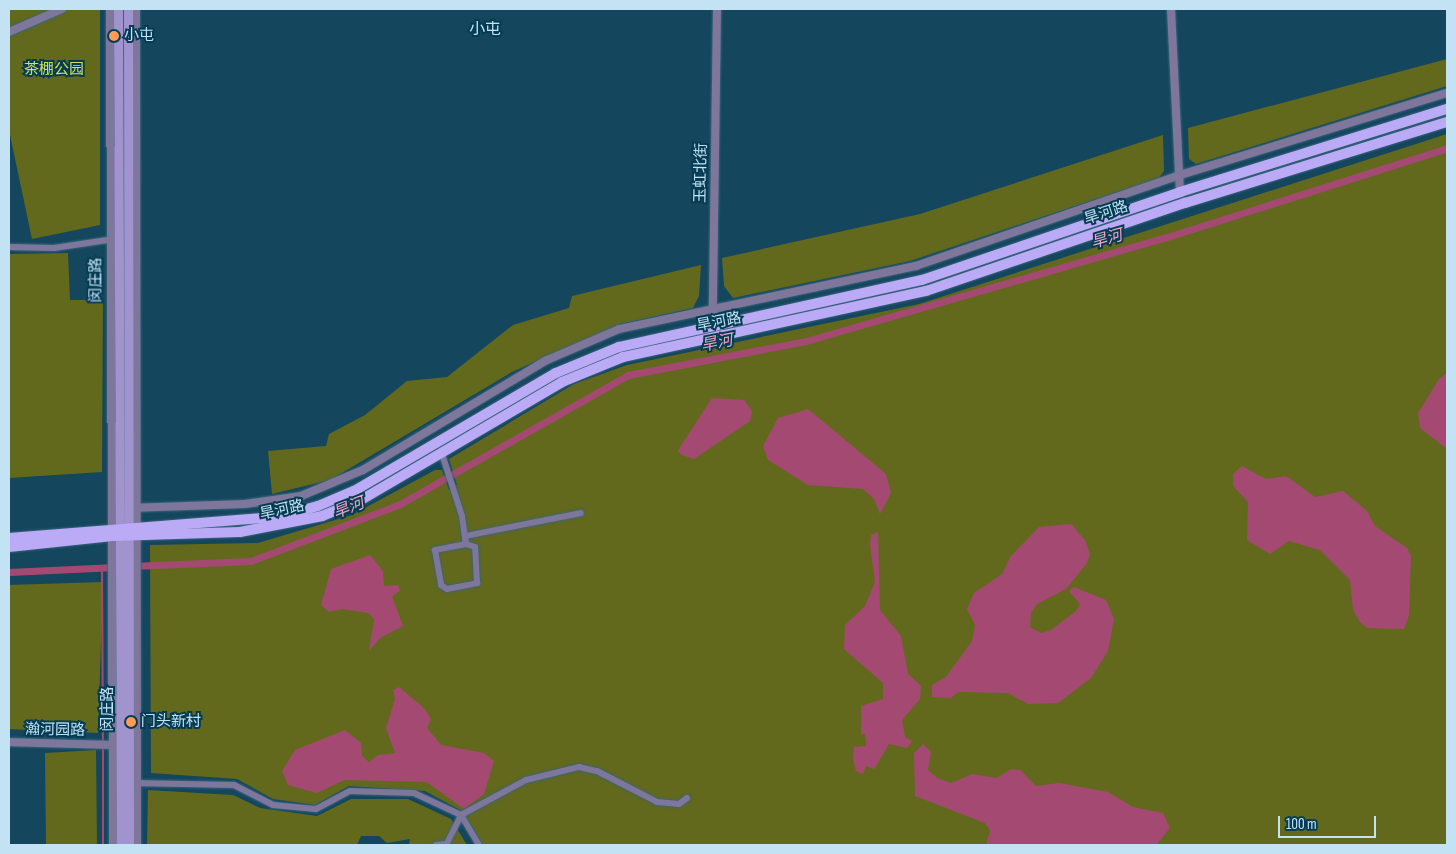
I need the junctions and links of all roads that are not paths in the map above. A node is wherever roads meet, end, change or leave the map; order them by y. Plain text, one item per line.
1 (62, 9) edge
2 (110, 9) edge
3 (118, 9) edge
4 (128, 9) edge
5 (136, 9) edge
6 (717, 9) edge
7 (1171, 9) edge
8 (9, 32) edge
9 (1447, 92) edge
10 (1447, 109) edge
11 (1447, 122) edge
12 (1236, 175) junction
13 (1177, 176) junction
14 (1239, 186) junction
15 (1180, 192) junction
16 (1127, 210) junction
17 (1130, 221) junction
18 (114, 239) junction
19 (9, 248) edge
20 (713, 311) junction
21 (716, 324) junction
22 (720, 337) junction
23 (637, 347) junction
24 (119, 390) junction
25 (110, 407) junction
26 (443, 458) junction
27 (133, 508) junction
28 (580, 513) dead end
29 (125, 531) junction
30 (464, 536) junction
31 (9, 538) edge
32 (466, 544) junction
33 (9, 547) edge
34 (125, 550) junction
35 (125, 574) junction
36 (9, 742) edge
37 (110, 745) junction
38 (133, 783) junction
39 (687, 798) dead end
40 (461, 815) junction
41 (113, 845) edge
42 (121, 845) edge
43 (129, 845) edge
44 (137, 845) edge
45 (436, 845) edge
46 (446, 845) edge
47 (479, 845) edge

1 - 8 street
2 - 18 street, 闵庄路
3 - 18 main road, 闵庄路
4 - 27 main road, 闵庄路
5 - 27 street, 闵庄路
6 - 20 street, 玉虹北街
7 - 13 street
9 - 13 street, 旱河路
10 - 12 main road, 旱河路
11 - 14 main road, 旱河路
12 - 14 main road
12 - 15 main road, 旱河路
13 - 15 street
13 - 20 street, 旱河路
14 - 17 main road, 旱河路
15 - 16 main road, 旱河路
16 - 17 main road
16 - 21 main road, 旱河路
17 - 22 main road, 旱河路
18 - 19 street
18 - 24 main road, 闵庄路
18 - 25 street, 闵庄路
20 - 21 street, 玉虹北街
20 - 27 street, 旱河路
21 - 22 street, 玉虹北街
21 - 23 main road, 旱河路
22 - 23 main road, 旱河路
23 - 26 main road, 旱河路
23 - 29 main road, 旱河路
24 - 25 street
24 - 29 main road, 闵庄路
25 - 29 street, 闵庄路
26 - 29 main road, 旱河路
26 - 30 street
27 - 29 main road, 闵庄路
28 - 30 street
29 - 31 main road, 旱河路
29 - 33 main road, 旱河路
29 - 34 main road, 闵庄路
29 - 34 street, 闵庄路
30 - 32 street
32 - 32 street
34 - 35 main road
34 - 35 street
35 - 37 main road, 闵庄路
35 - 38 main road, 闵庄路
36 - 37 street, 瀚河园路
37 - 38 street
37 - 41 street, 闵庄路
37 - 42 main road, 闵庄路
38 - 40 street
38 - 43 main road, 闵庄路
38 - 44 street, 闵庄路
39 - 40 street
40 - 46 street
40 - 47 street
45 - 46 street

